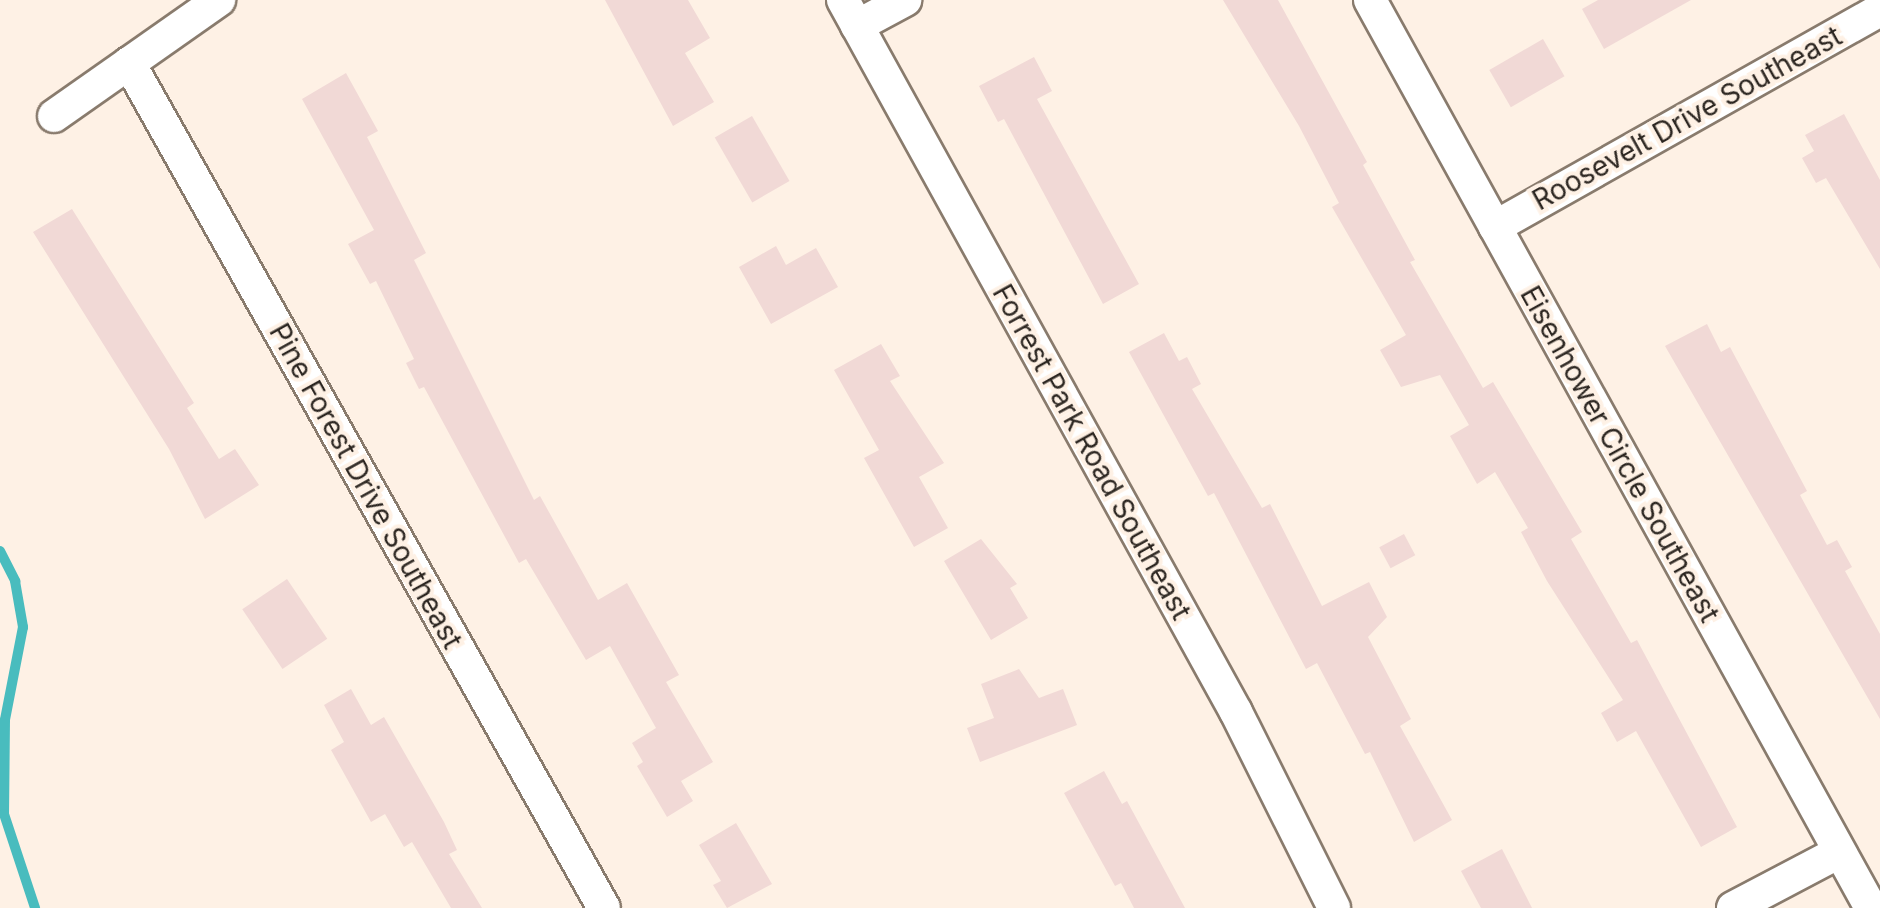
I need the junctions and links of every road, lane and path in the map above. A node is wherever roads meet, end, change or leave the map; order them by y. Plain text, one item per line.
1 (218, 0) edge
2 (904, 0) edge
3 (1370, 0) edge
4 (850, 13) edge
5 (1878, 16) edge
6 (129, 63) junction
7 (54, 116) dead end
8 (1495, 226) junction
9 (1839, 852) junction
10 (604, 908) edge
11 (1334, 908) edge
12 (1733, 908) edge
13 (1871, 908) edge

1 - 6 street
2 - 4 street
3 - 8 street, Eisenhower Circle Southeast
4 - 11 street, Forrest Park Road Southeast
5 - 8 street, Roosevelt Drive Southeast
6 - 7 street
6 - 10 street, Pine Forest Drive Southeast
8 - 9 street, Eisenhower Circle Southeast
9 - 12 street
9 - 13 street, Eisenhower Circle Southeast

